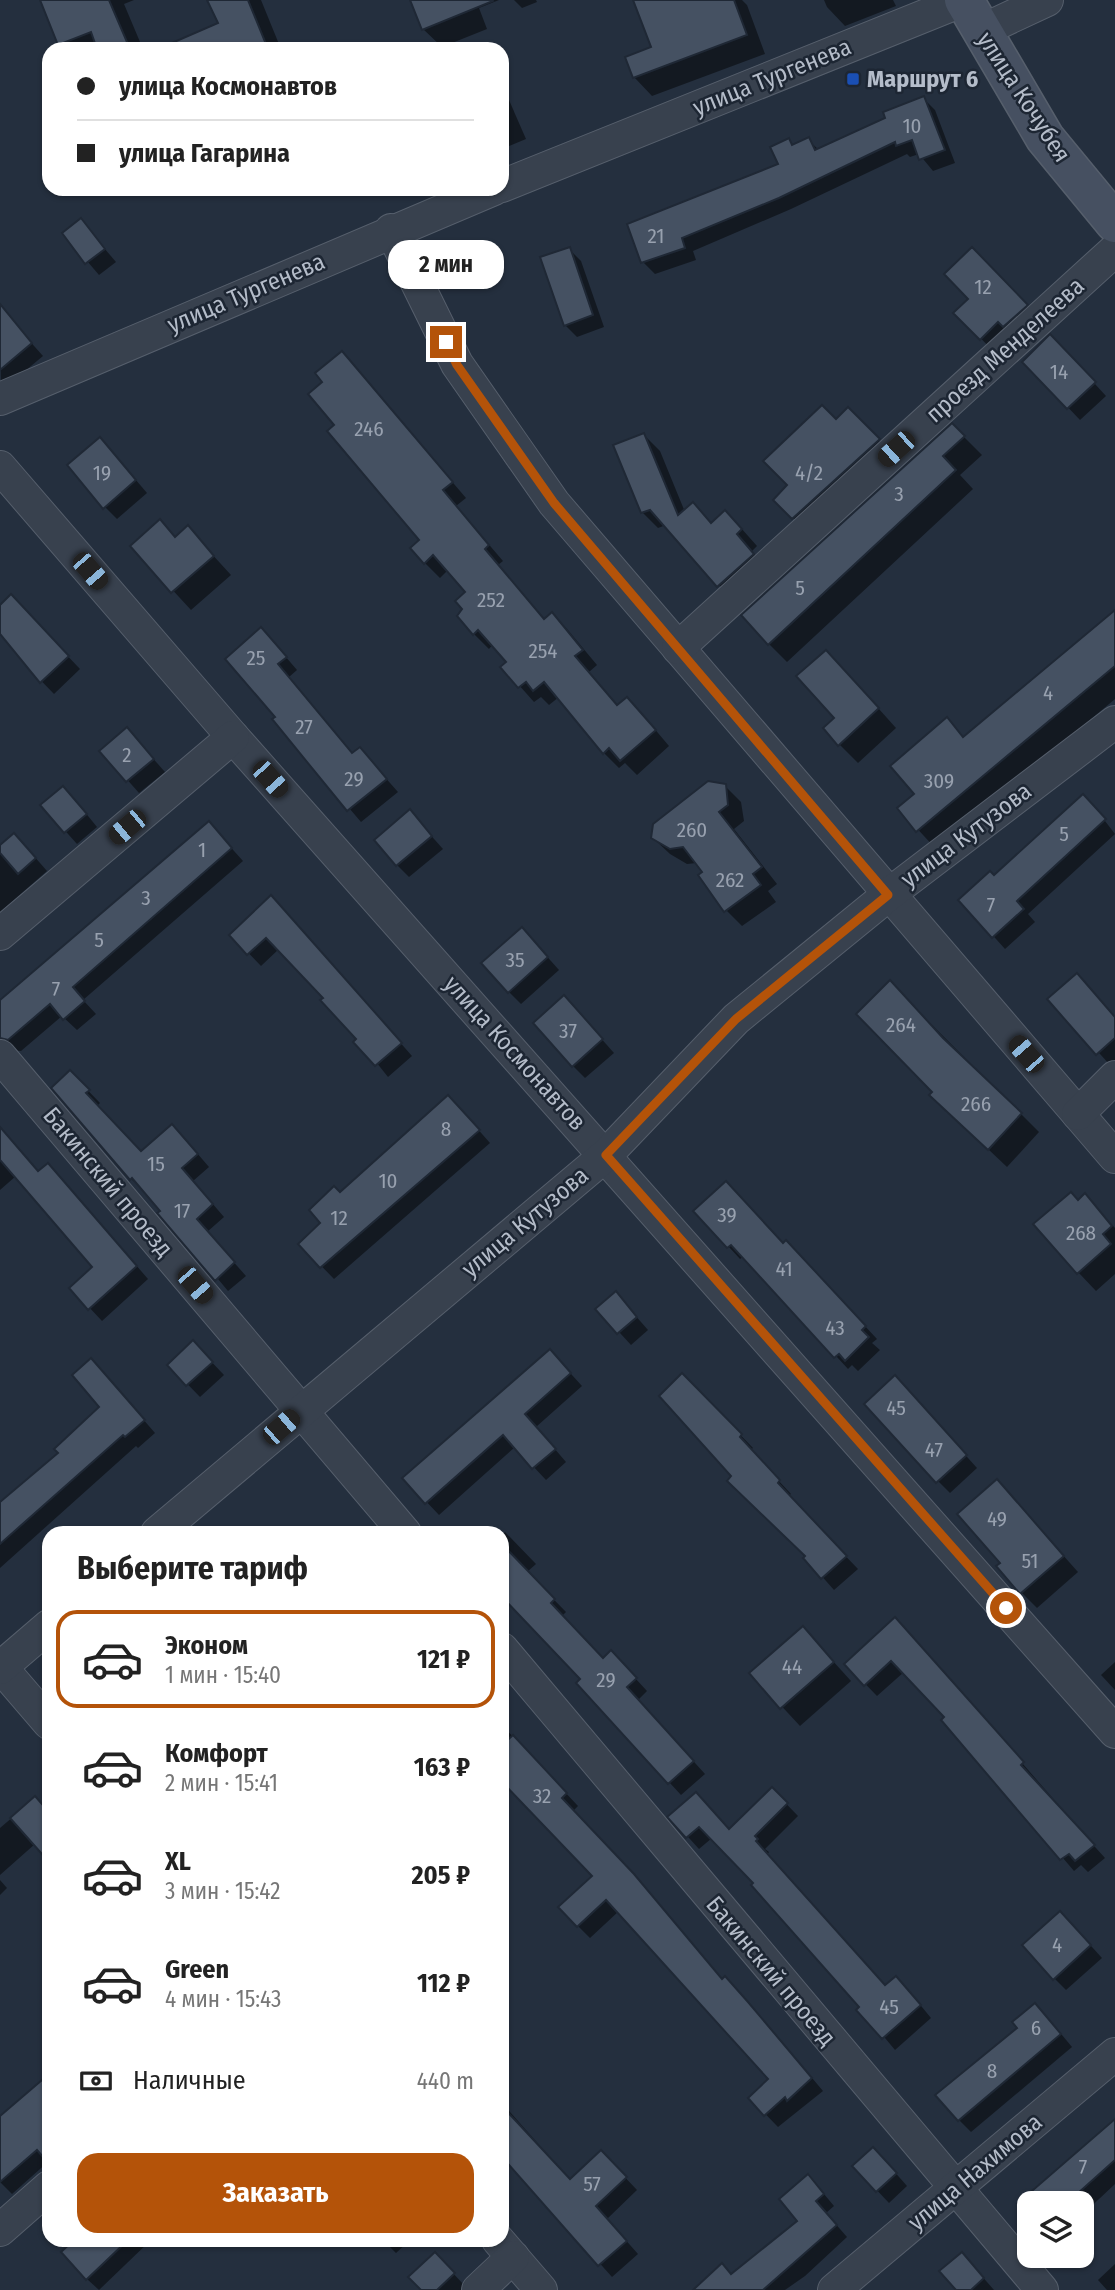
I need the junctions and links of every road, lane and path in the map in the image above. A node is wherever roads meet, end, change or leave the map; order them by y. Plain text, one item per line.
1 (1047, 0) edge
2 (970, 10) edge
3 (509, 183) edge
4 (476, 196) edge
5 (1115, 223) edge
6 (391, 230) junction
7 (1115, 250) edge
8 (0, 399) edge
9 (0, 467) edge
10 (678, 648) junction
11 (1115, 722) edge
12 (233, 737) junction
13 (888, 895) junction
14 (0, 934) edge
15 (0, 1056) edge
16 (1115, 1077) edge
17 (1078, 1114) junction
18 (606, 1155) junction
19 (1115, 1157) edge
20 (301, 1409) junction
21 (165, 1526) edge
22 (399, 1526) edge
23 (42, 1632) edge
24 (509, 1657) edge
25 (0, 1667) edge
26 (42, 1715) edge
27 (1115, 1732) edge
28 (1115, 2054) edge
29 (954, 2190) junction
30 (42, 2193) edge
31 (0, 2230) edge
32 (506, 2249) edge
33 (478, 2290) edge
34 (541, 2290) edge
35 (834, 2290) edge
36 (1042, 2290) edge

1 - 2 street, улица Тургенева
2 - 3 street, улица Тургенева
2 - 5 main road, улица Кочубея
4 - 6 street, улица Тургенева
6 - 8 street, улица Тургенева
6 - 10 street
7 - 10 street, проезд Менделеева
9 - 12 street, улица Космонавтов
10 - 13 street
11 - 13 street, улица Кутузова
12 - 14 street
12 - 18 street, улица Космонавтов
13 - 17 street
13 - 18 street, улица Кутузова
15 - 20 street, Бакинский проезд
16 - 17 street
17 - 19 street
18 - 20 street, улица Кутузова
18 - 27 street, улица Космонавтов
20 - 21 street, улица Кутузова
20 - 22 street, Бакинский проезд
23 - 25 street
24 - 29 street, Бакинский проезд
25 - 26 street
28 - 29 street, улица Нахимова
29 - 35 street, улица Нахимова
29 - 36 street, Бакинский проезд
30 - 31 street
32 - 33 street
32 - 34 street

